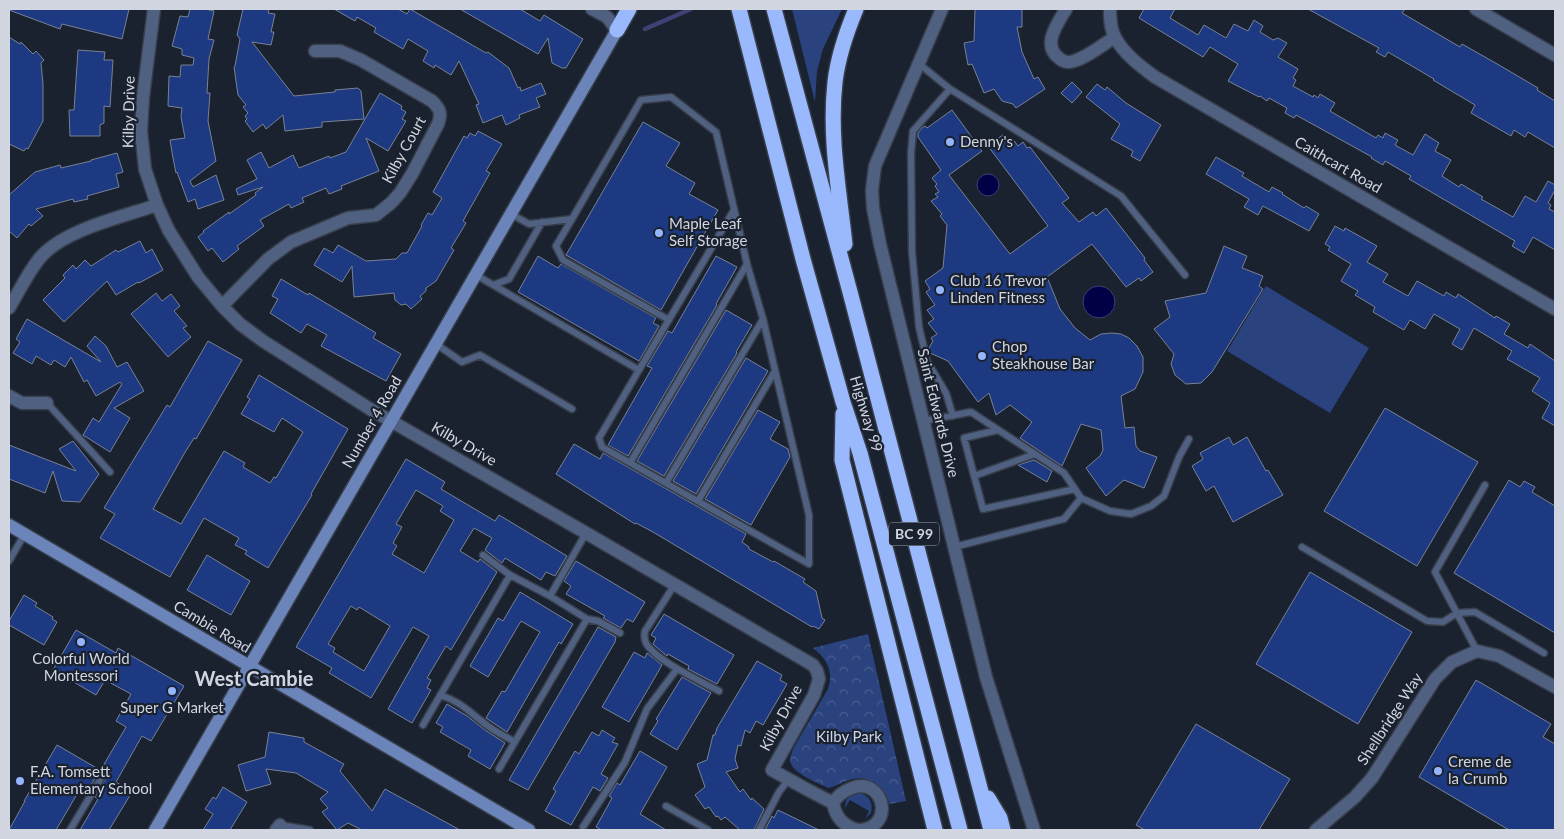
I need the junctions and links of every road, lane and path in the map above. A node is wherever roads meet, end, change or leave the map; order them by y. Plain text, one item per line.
1 (154, 9) edge
2 (592, 9) edge
3 (629, 9) edge
4 (739, 9) edge
5 (774, 9) edge
6 (856, 9) edge
7 (942, 9) edge
8 (1066, 9) edge
9 (1110, 9) edge
10 (1476, 9) edge
11 (617, 30) junction
12 (1115, 37) junction
13 (315, 51) dead end
14 (1555, 55) edge
15 (918, 64) junction
16 (950, 89) junction
17 (156, 205) junction
18 (734, 210) junction
19 (511, 214) junction
20 (572, 219) junction
21 (542, 222) junction
22 (747, 264) junction
23 (476, 275) junction
24 (1185, 275) dead end
25 (493, 285) junction
26 (850, 292) junction
27 (222, 306) junction
28 (9, 308) edge
29 (1555, 310) edge
30 (763, 318) junction
31 (669, 320) junction
32 (436, 344) junction
33 (639, 370) junction
34 (775, 371) junction
35 (9, 396) edge
36 (843, 402) junction
37 (48, 403) joint
38 (572, 409) dead end
39 (953, 416) junction
40 (923, 421) junction
41 (392, 422) junction
42 (998, 430) junction
43 (1189, 439) dead end
44 (1035, 454) junction
45 (630, 463) junction
46 (110, 472) dead end
47 (974, 476) junction
48 (666, 483) junction
49 (1485, 484) dead end
50 (1075, 488) junction
51 (1081, 498) junction
52 (698, 501) junction
53 (9, 526) edge
54 (586, 532) junction
55 (24, 534) junction
56 (954, 547) junction
57 (1302, 547) dead end
58 (483, 555) dead end
59 (9, 561) edge
60 (510, 575) junction
61 (675, 584) junction
62 (550, 596) junction
63 (1456, 613) junction
64 (588, 619) junction
65 (620, 633) dead end
66 (1477, 651) junction
67 (1544, 652) dead end
68 (250, 668) junction
69 (677, 669) junction
70 (1555, 687) edge
71 (718, 691) dead end
72 (440, 695) junction
73 (423, 725) dead end
74 (515, 742) junction
75 (499, 769) dead end
76 (106, 770) dead end
77 (977, 776) junction
78 (789, 780) junction
79 (833, 802) junction
80 (666, 806) dead end
81 (583, 827) dead end
82 (278, 828) edge
83 (70, 830) edge
84 (155, 830) edge
85 (310, 830) edge
86 (529, 830) edge
87 (708, 830) edge
88 (759, 830) edge
89 (858, 830) edge
90 (935, 830) edge
91 (960, 830) edge
92 (991, 830) edge
93 (1003, 830) edge
94 (1034, 830) edge
95 (1316, 830) edge

1 - 17 street, Kilby Drive
2 - 11 street
3 - 11 highway
4 - 36 highway, Highway 99 / BC 99
5 - 26 highway, Highway 99 / BC 99
6 - 26 highway
7 - 15 street, Saint Edwards Drive
8 - 12 street
9 - 12 street, Caithcart Road
10 - 14 street
11 - 19 main road, Number 4 Road
12 - 29 street, Caithcart Road
13 - 27 street, Kilby Court
15 - 16 lane
15 - 40 street, Saint Edwards Drive
16 - 24 lane
16 - 39 lane
17 - 27 street, Kilby Drive
17 - 28 street
18 - 20 lane
18 - 22 lane
18 - 31 lane
19 - 21 lane
19 - 23 main road, Number 4 Road
20 - 21 lane
20 - 31 lane
21 - 25 lane
22 - 30 lane
22 - 45 lane
23 - 25 lane
23 - 32 main road, Number 4 Road
25 - 33 lane
26 - 77 highway, Highway 99 / BC 99
27 - 41 street, Kilby Drive
30 - 34 lane
30 - 48 lane
31 - 33 lane
32 - 38 lane
32 - 41 main road, Number 4 Road
33 - 45 lane
34 - 52 lane
34 - 52 lane
35 - 37 street
36 - 90 highway
36 - 91 highway, Highway 99 / BC 99
37 - 46 lane
39 - 40 lane
39 - 42 lane
40 - 56 street, Saint Edwards Drive
41 - 54 street, Kilby Drive
41 - 68 main road, Number 4 Road
42 - 44 lane
42 - 47 lane
43 - 51 lane
44 - 47 lane
44 - 50 lane
45 - 48 lane
47 - 50 lane
48 - 52 lane
49 - 63 lane
50 - 51 lane
51 - 56 lane
53 - 55 main road, Cambie Road
54 - 61 street, Kilby Drive
54 - 62 lane
55 - 59 lane
55 - 68 main road, Cambie Road
56 - 94 street, Saint Edwards Drive
57 - 63 lane
58 - 60 lane
60 - 62 lane
60 - 72 lane
61 - 69 lane
61 - 78 street, Kilby Drive
62 - 64 lane
63 - 66 lane
63 - 67 lane
64 - 65 lane
64 - 74 lane
66 - 70 street
66 - 95 street, Shellbridge Way
68 - 84 main road, Number 4 Road
68 - 86 main road, Cambie Road
69 - 71 lane
69 - 81 lane
72 - 73 lane
72 - 74 lane
74 - 75 lane
76 - 83 lane
77 - 92 highway, Highway 99 / BC 99
77 - 93 highway
78 - 79 street, Kilby Drive
78 - 88 lane
79 - 89 street
79 - 89 street
80 - 87 lane
82 - 85 lane

